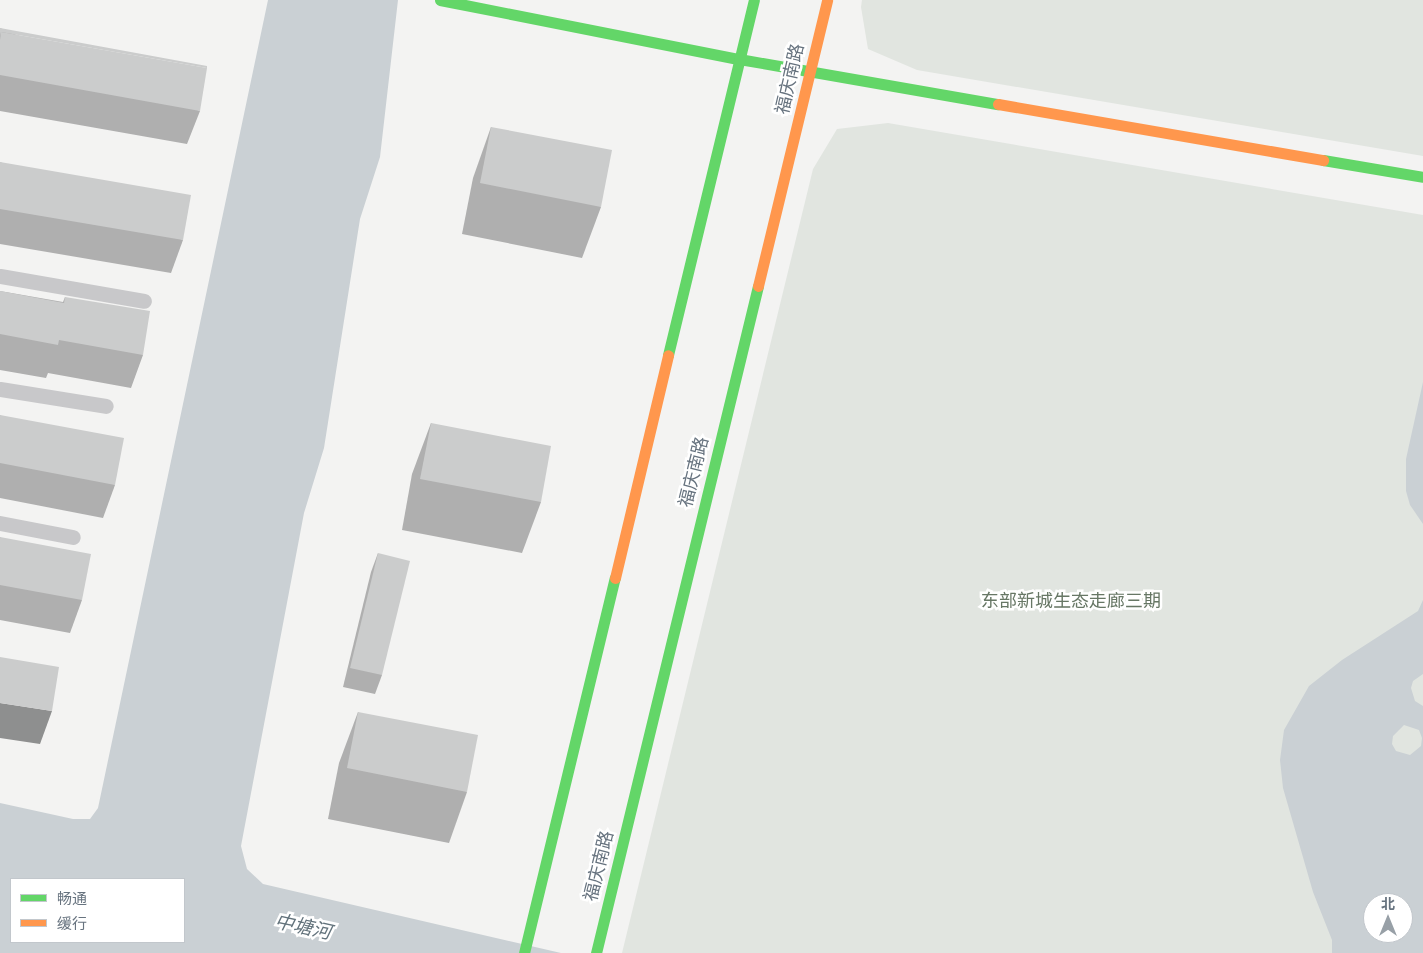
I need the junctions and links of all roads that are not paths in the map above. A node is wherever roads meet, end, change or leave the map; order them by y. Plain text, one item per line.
1 (440, 0) edge
2 (754, 0) edge
3 (827, 0) edge
4 (739, 59) junction
5 (810, 70) junction
6 (1423, 177) edge
7 (0, 276) edge
8 (144, 301) dead end
9 (0, 389) edge
10 (106, 406) dead end
11 (0, 522) edge
12 (73, 537) dead end
13 (597, 950) edge
14 (524, 953) edge

1 - 4 main road
2 - 4 main road
3 - 5 main road, 福庆南路
4 - 5 main road
4 - 14 main road
5 - 6 main road
5 - 13 main road, 福庆南路
7 - 8 lane
9 - 10 lane
11 - 12 lane

